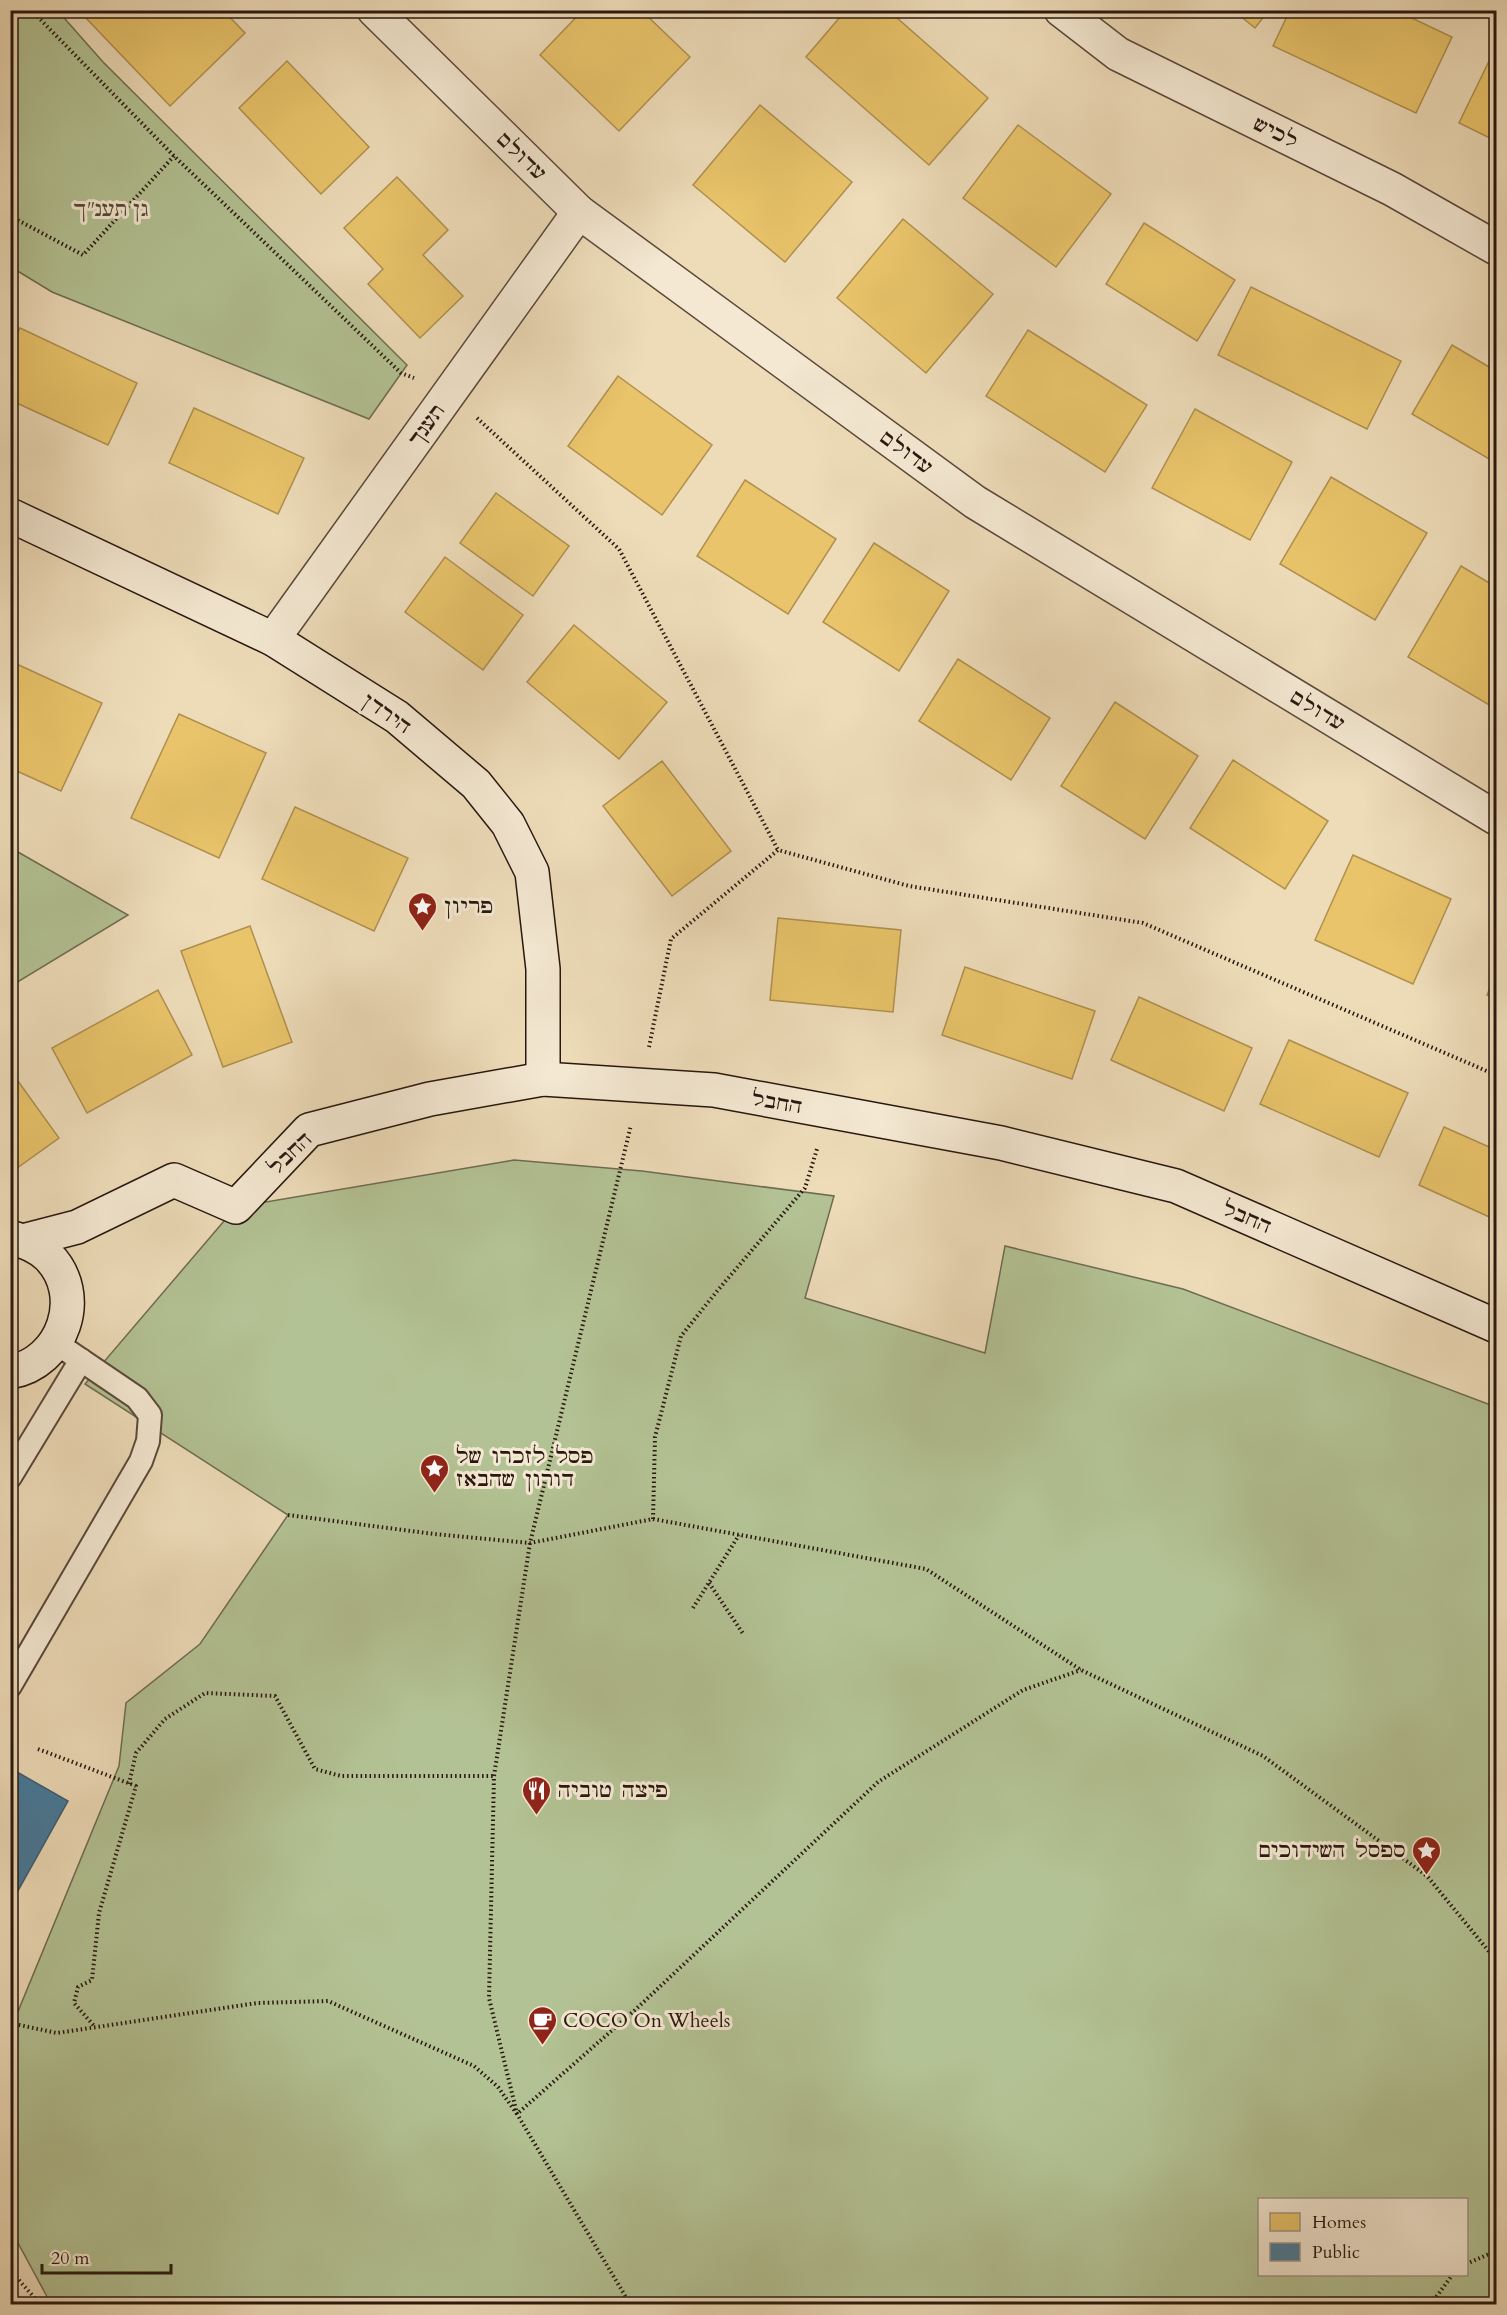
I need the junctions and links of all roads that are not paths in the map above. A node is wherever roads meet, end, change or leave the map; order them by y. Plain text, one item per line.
1 (374, 10) edge
2 (1061, 10) edge
3 (579, 212) junction
4 (1497, 248) edge
5 (10, 516) edge
6 (273, 639) junction
7 (1497, 818) edge
8 (543, 1079) junction
9 (76, 1227) junction
10 (17, 1239) edge
11 (62, 1275) junction
12 (1497, 1326) edge
13 (69, 1351) junction
14 (10, 1372) edge
15 (10, 1477) edge
16 (10, 1686) edge

1 - 3 street, עדולם
2 - 4 street, לכיש
3 - 6 street, תענך
3 - 7 street, עדולם
5 - 6 street, הירדן
6 - 8 street, הירדן
8 - 9 street, החבל
8 - 12 street, החבל
9 - 10 street, החבל
9 - 11 street
10 - 11 street
11 - 13 street
13 - 14 street
13 - 15 lane
13 - 16 lane

